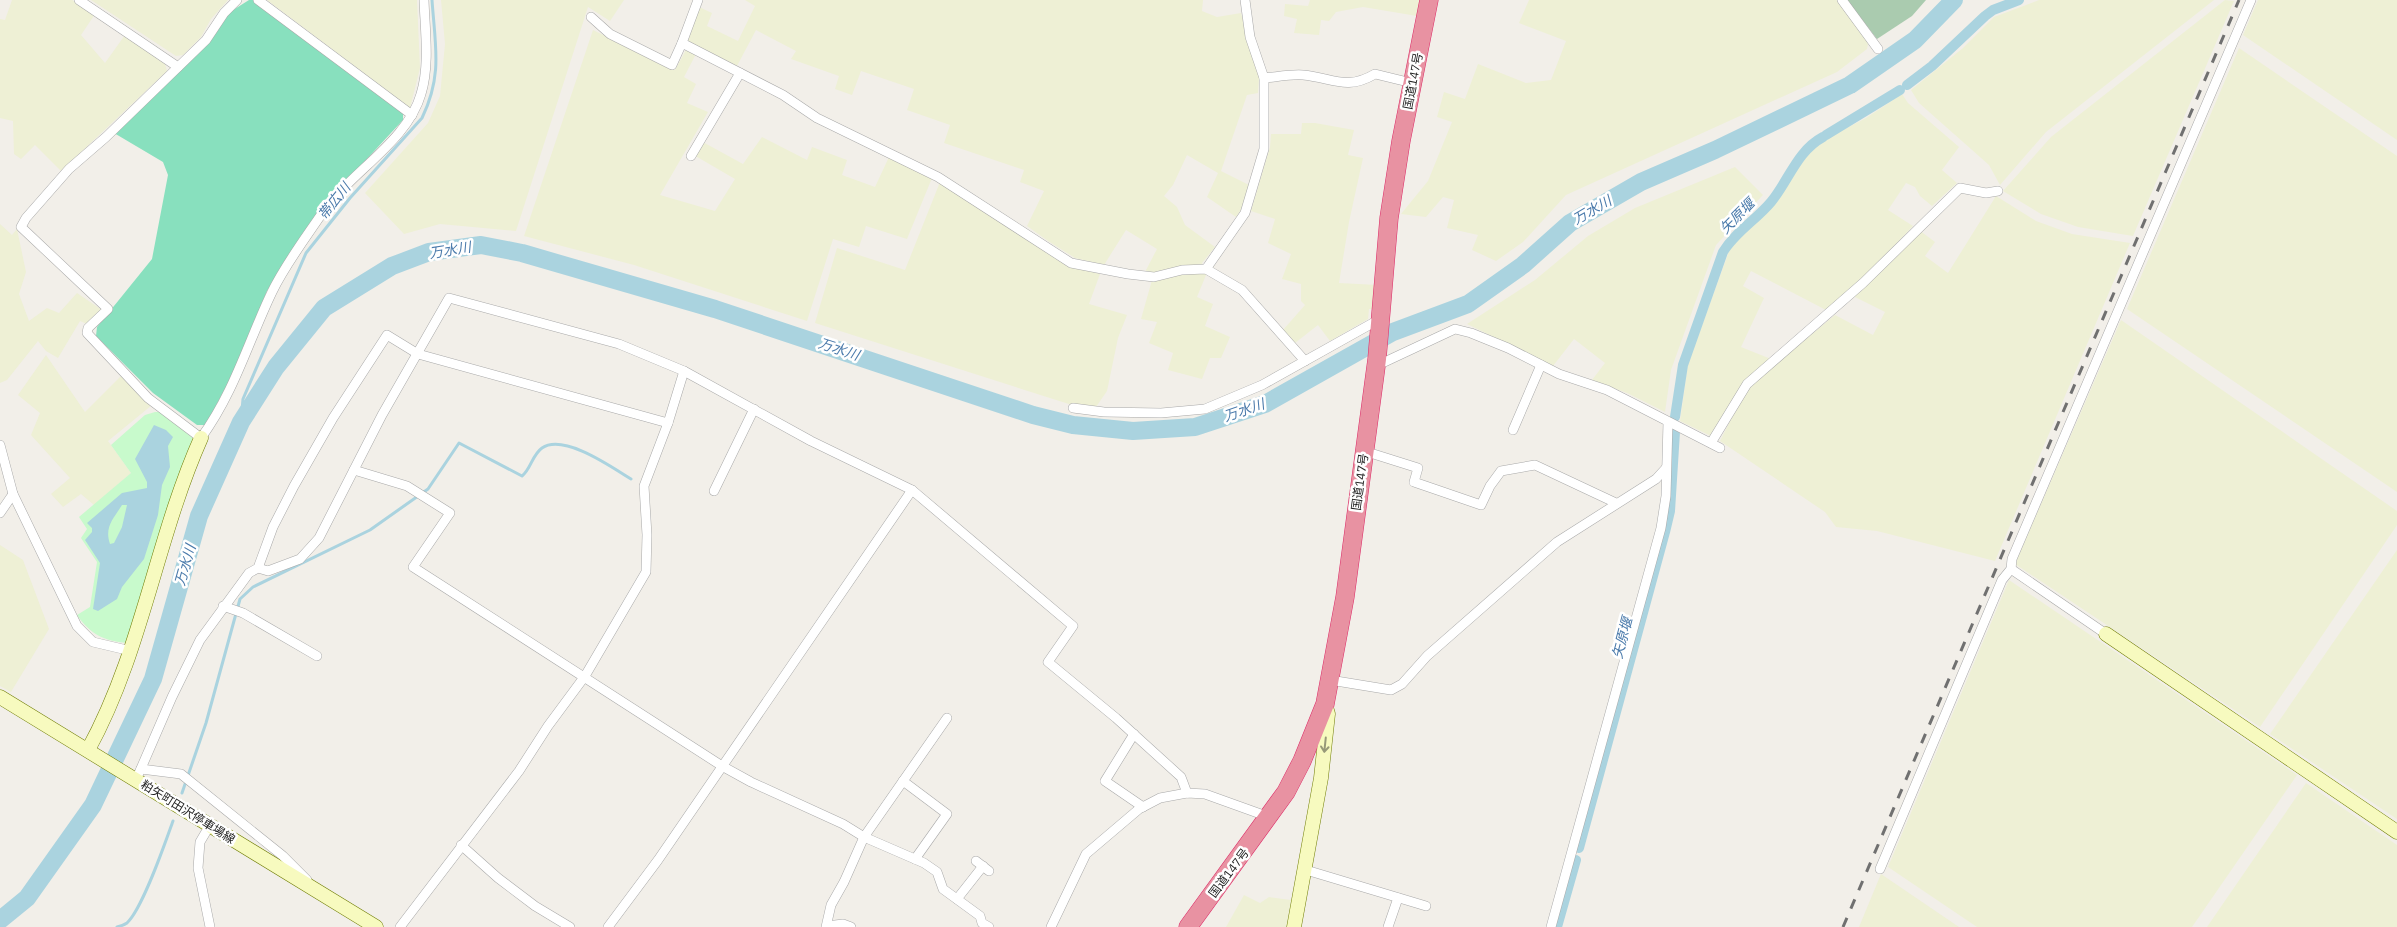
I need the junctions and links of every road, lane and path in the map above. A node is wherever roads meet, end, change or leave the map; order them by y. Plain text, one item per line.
1 (79, 0) edge
2 (237, 0) edge
3 (258, 0) edge
4 (424, 0) edge
5 (698, 0) edge
6 (1245, 0) edge
7 (1429, 0) edge
8 (1842, 0) edge
9 (2251, 0) edge
10 (591, 17) dead end
11 (682, 42) junction
12 (1878, 49) dead end
13 (178, 67) junction
14 (740, 73) junction
15 (1264, 78) junction
16 (1412, 83) junction
17 (412, 115) junction
18 (691, 156) dead end
19 (1998, 192) dead end
20 (1206, 268) junction
21 (1380, 322) junction
22 (418, 354) junction
23 (1304, 361) junction
24 (1376, 363) junction
25 (1541, 365) junction
26 (684, 371) junction
27 (1073, 408) dead end
28 (754, 409) junction
29 (1668, 422) junction
30 (668, 423) junction
31 (1513, 430) dead end
32 (201, 438) junction
33 (1711, 443) junction
34 (0, 445) edge
35 (1720, 448) dead end
36 (1364, 451) junction
37 (1666, 468) junction
38 (354, 470) junction
39 (912, 490) junction
40 (714, 491) dead end
41 (13, 494) junction
42 (1616, 504) junction
43 (0, 513) edge
44 (258, 568) junction
45 (2011, 569) junction
46 (226, 607) junction
47 (2106, 634) joint
48 (131, 651) junction
49 (318, 656) dead end
50 (585, 676) junction
51 (1330, 680) junction
52 (0, 698) edge
53 (1325, 704) junction
54 (947, 718) dead end
55 (1134, 734) junction
56 (91, 752) junction
57 (1302, 761) junction
58 (722, 766) junction
59 (136, 775) junction
60 (903, 780) junction
61 (1318, 786) junction
62 (1187, 794) junction
63 (1143, 807) junction
64 (1270, 817) junction
65 (210, 825) junction
66 (2397, 832) edge
67 (864, 836) junction
68 (461, 844) junction
69 (915, 859) junction
70 (983, 866) dead end
71 (1880, 869) dead end
72 (1306, 870) junction
73 (319, 892) junction
74 (1398, 898) junction
75 (957, 899) junction
76 (1426, 906) dead end
77 (210, 927) edge
78 (376, 927) edge
79 (400, 927) edge
80 (570, 927) edge
81 (608, 927) edge
82 (827, 927) edge
83 (851, 927) edge
84 (988, 927) edge
85 (1051, 927) edge
86 (1188, 927) edge
87 (1294, 927) edge
88 (1388, 927) edge
89 (1551, 927) edge

1 - 13 street
2 - 13 street
3 - 17 street
4 - 17 street
5 - 11 street
6 - 15 street
7 - 16 highway, 国道147号
8 - 12 street
9 - 45 street
10 - 11 street
11 - 14 street
13 - 32 street
14 - 18 street
14 - 20 street
15 - 16 street
15 - 20 street
16 - 21 highway, 国道147号
17 - 32 street
19 - 33 street
20 - 23 street
21 - 23 street
21 - 24 highway, 国道147号
22 - 26 street
22 - 30 street
22 - 38 street
22 - 44 street
23 - 27 street
24 - 25 street
24 - 36 highway, 国道147号
25 - 29 street
25 - 31 street
26 - 28 street
26 - 30 street
28 - 39 street
28 - 40 street
29 - 33 street
29 - 37 street
30 - 50 street
32 - 48 street
33 - 35 street
34 - 41 street
36 - 42 street
36 - 51 highway, 国道147号
37 - 42 street
37 - 89 street
38 - 44 street
38 - 50 street
39 - 55 street
39 - 58 street
41 - 43 street
41 - 48 street
42 - 51 street
44 - 46 street
45 - 47 street
45 - 71 street
46 - 49 street
46 - 59 street
47 - 66 street
48 - 56 street
50 - 58 street
50 - 68 street
51 - 53 highway, 国道147号
52 - 56 street, 粕矢町田沢停車場線
53 - 57 highway, 国道147号
53 -> 61 street
54 - 60 street
55 - 62 street
55 - 63 street
56 - 59 street, 粕矢町田沢停車場線
57 - 61 street
57 - 64 highway, 国道147号
58 - 67 street
58 - 81 street
59 - 65 street, 粕矢町田沢停車場線
59 - 73 street
60 - 67 street
60 - 69 street
61 - 72 street
62 - 63 street
62 - 64 street
63 - 85 street
64 - 86 highway, 国道147号
65 - 73 street, 粕矢町田沢停車場線
65 - 77 street
67 - 69 street
67 - 82 street
68 - 79 street
68 - 80 street
69 - 75 street
70 - 75 street
72 - 74 street
72 - 87 street
73 - 78 street, 粕矢町田沢停車場線
74 - 76 street
74 - 88 street
75 - 84 street
82 - 83 street

